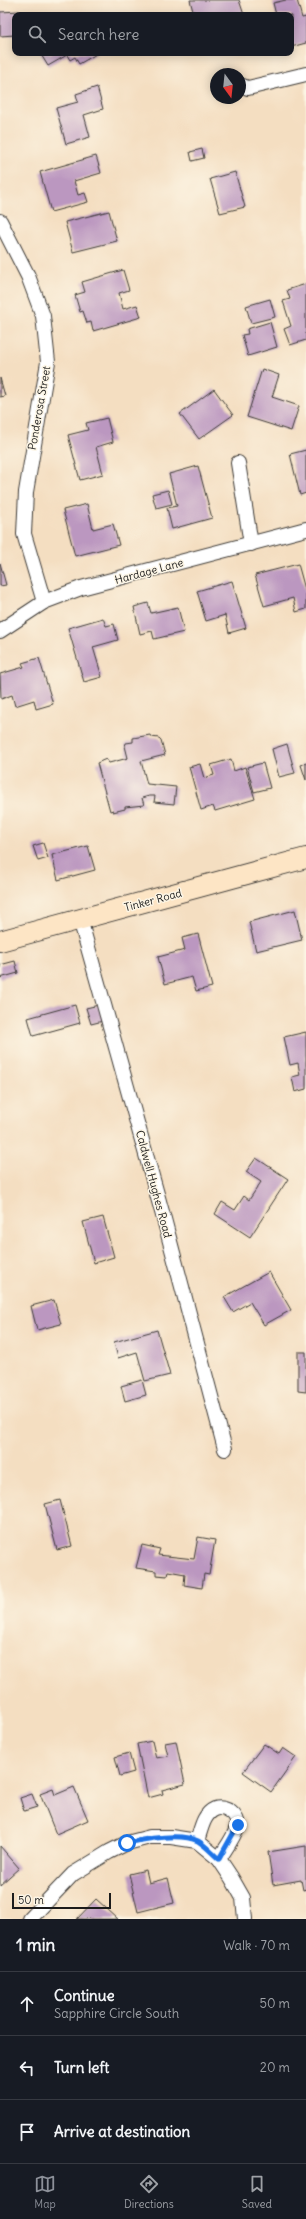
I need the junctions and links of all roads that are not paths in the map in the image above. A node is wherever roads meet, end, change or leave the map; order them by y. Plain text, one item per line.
1 (306, 74) edge
2 (246, 87) edge
3 (0, 221) edge
4 (238, 463) dead end
5 (306, 529) edge
6 (251, 544) junction
7 (44, 602) junction
8 (0, 631) edge
9 (306, 858) edge
10 (80, 919) junction
11 (0, 941) edge
12 (225, 1449) dead end
13 (197, 1841) junction
14 (219, 1859) junction
15 (30, 1919) edge
16 (245, 1919) edge

1 - 2 street
3 - 7 street, Ponderosa Street
4 - 6 street
5 - 6 street, Hardage Lane
6 - 7 street, Hardage Lane
7 - 8 street, Hardage Lane
9 - 10 main road, Tinker Road
10 - 11 main road, Tinker Road
10 - 12 street, Caldwell Hughes Road
13 - 14 street
13 - 14 street
13 - 15 street
14 - 16 street

